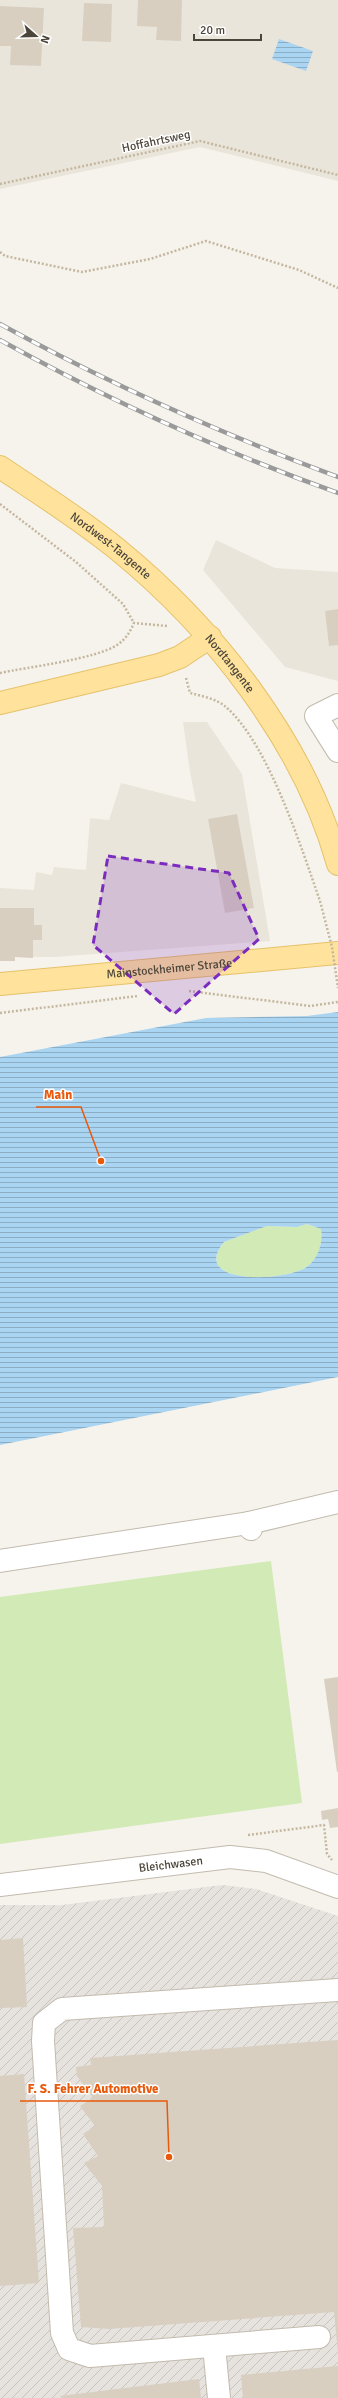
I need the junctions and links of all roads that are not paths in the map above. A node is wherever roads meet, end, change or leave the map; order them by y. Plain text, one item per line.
1 (0, 467) edge
2 (210, 637) junction
3 (0, 703) edge
4 (338, 705) edge
5 (338, 751) edge
6 (338, 864) edge
7 (338, 953) edge
8 (0, 984) edge
9 (338, 1502) edge
10 (0, 1561) edge
11 (0, 1885) edge
12 (338, 1887) edge
13 (338, 1990) edge
14 (319, 2337) dead end
15 (214, 2346) junction
16 (219, 2398) edge

1 - 2 main road, Nordwest-Tangente
2 - 3 main road, Nordtangente
2 - 6 main road, Nordtangente
4 - 5 street
7 - 8 main road, Mainstockheimer Straße
9 - 10 street
11 - 12 street, Bleichwasen
13 - 15 street
14 - 15 street
15 - 16 street

